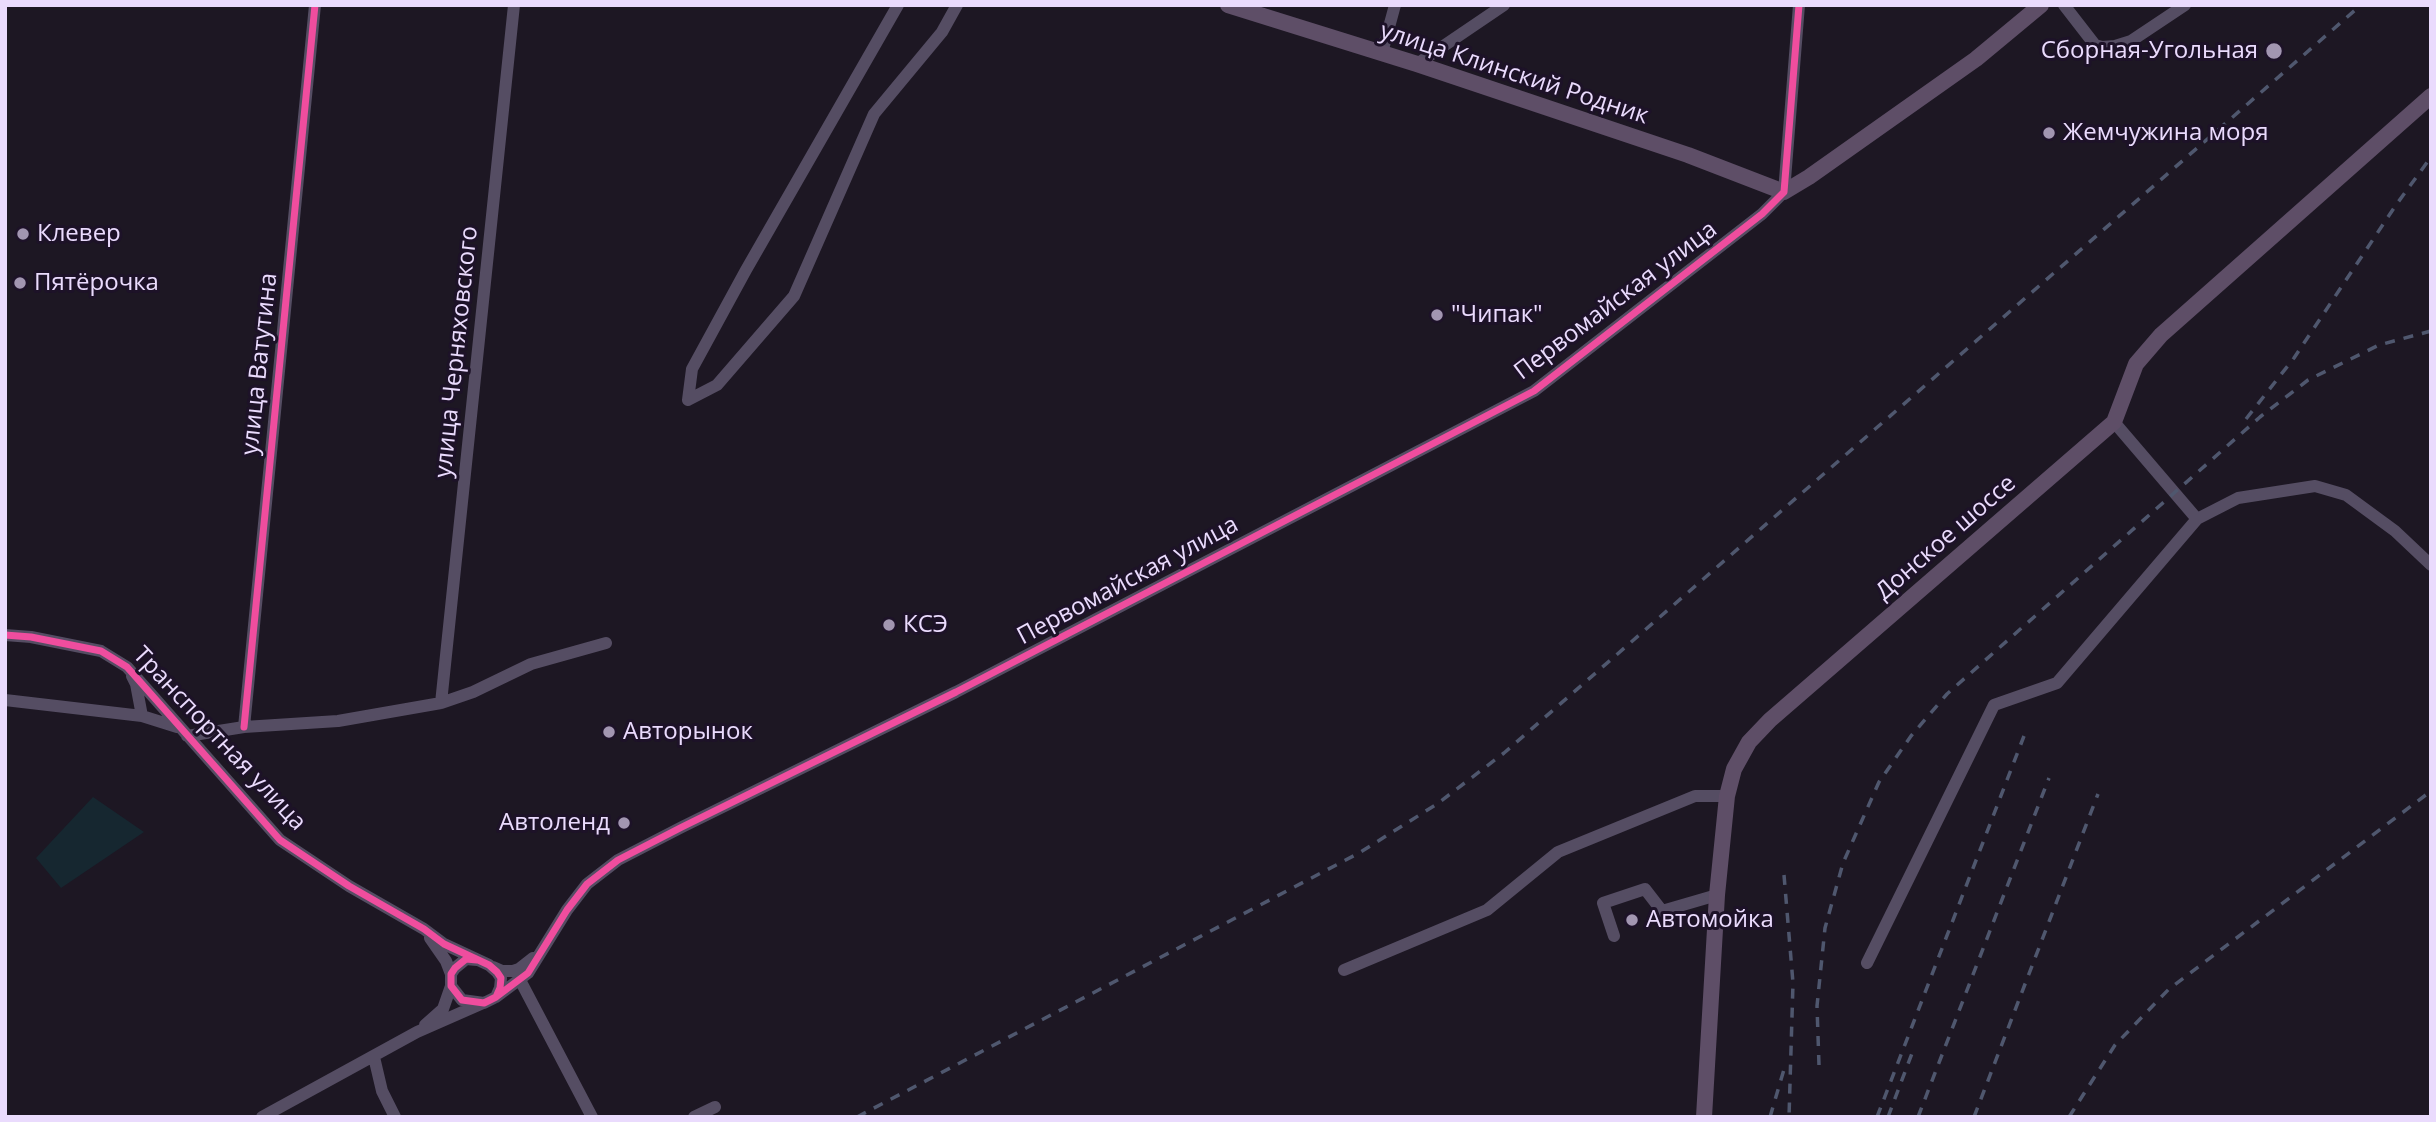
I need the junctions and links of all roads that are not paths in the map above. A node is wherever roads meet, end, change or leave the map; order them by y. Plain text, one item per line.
1 (315, 5) edge
2 (514, 5) edge
3 (898, 5) edge
4 (957, 5) edge
5 (1228, 5) edge
6 (1395, 5) edge
7 (1504, 5) edge
8 (1799, 5) edge
9 (2041, 5) edge
10 (2064, 5) edge
11 (2185, 5) edge
12 (1382, 53) junction
13 (1417, 64) junction
14 (2431, 96) edge
15 (1784, 192) junction
16 (2114, 422) junction
17 (2197, 519) junction
18 (2431, 565) edge
19 (5, 635) edge
20 (606, 643) dead end
21 (127, 667) junction
22 (5, 700) edge
23 (440, 703) junction
24 (142, 716) junction
25 (244, 727) junction
26 (184, 733) junction
27 (1727, 796) junction
28 (1717, 895) junction
29 (424, 929) junction
30 (1614, 936) dead end
31 (549, 939) junction
32 (477, 960) junction
33 (1867, 963) dead end
34 (489, 965) junction
35 (1344, 970) dead end
36 (451, 980) junction
37 (520, 980) junction
38 (490, 1000) junction
39 (417, 1032) junction
40 (374, 1057) junction
41 (715, 1107) dead end
42 (262, 1117) edge
43 (395, 1117) edge
44 (592, 1117) edge
45 (694, 1117) edge
46 (1704, 1117) edge

1 - 25 street, улица Ватутина
2 - 23 street, улица Черняховского
3 - 4 street
5 - 12 main road, улица Клинский Родник
6 - 12 street
7 - 13 street
8 - 15 street
9 - 15 main road, Первомайская улица
10 - 11 street
12 - 13 main road, улица Клинский Родник
13 - 15 main road, улица Клинский Родник
14 - 16 main road, Донское шоссе
15 - 31 street, Первомайская улица
16 - 17 street
16 - 27 main road, Донское шоссе
17 - 18 street
17 - 33 street
19 - 21 street, Транспортная улица
20 - 23 street
21 - 24 street
21 - 26 street, Транспортная улица
22 - 24 street
23 - 25 street
24 - 26 street
25 - 26 street
26 - 29 street, Транспортная улица
27 - 28 main road, Донское шоссе
27 - 35 street
28 - 30 street
28 - 46 main road, Донское шоссе
29 - 32 street, Транспортная улица
29 - 36 street
31 - 34 street
31 - 37 street, Первомайская улица
32 - 34 street
32 - 36 street
34 - 38 street
36 - 38 street
36 - 39 street
37 - 38 street, Первомайская улица
37 - 44 street
38 - 39 street, Первомайская улица
39 - 40 street, Первомайская улица
40 - 42 street, Первомайская улица
40 - 43 street
41 - 45 street

